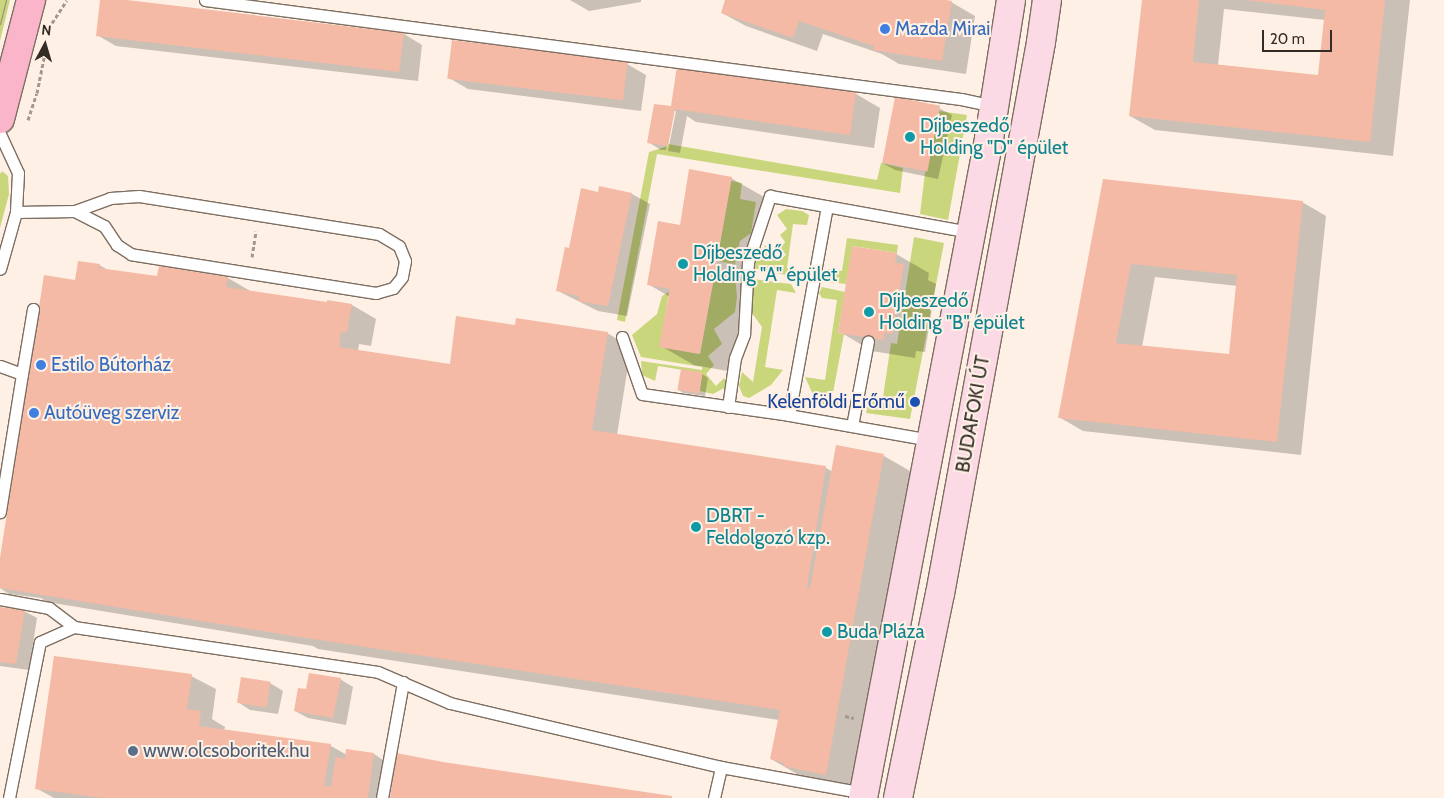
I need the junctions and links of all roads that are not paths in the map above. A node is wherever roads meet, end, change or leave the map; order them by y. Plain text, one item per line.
1 (31, 0) edge
2 (205, 0) edge
3 (1011, 0) edge
4 (1047, 0) edge
5 (994, 106) junction
6 (0, 119) edge
7 (0, 134) edge
8 (827, 206) junction
9 (75, 211) junction
10 (16, 212) junction
11 (971, 232) junction
12 (0, 270) edge
13 (33, 309) dead end
14 (622, 337) dead end
15 (868, 340) dead end
16 (0, 366) edge
17 (22, 374) junction
18 (728, 407) junction
19 (789, 415) junction
20 (852, 426) junction
21 (932, 440) junction
22 (0, 512) edge
23 (0, 599) edge
24 (74, 628) junction
25 (402, 682) junction
26 (721, 767) junction
27 (872, 796) edge
28 (9, 798) edge
29 (382, 798) edge
30 (714, 798) edge
31 (898, 798) edge

1 - 6 main road
2 - 5 lane
3 - 5 main road, BUDAFOKI ÚT
4 - 31 main road, BUDAFOKI ÚT
5 - 11 main road, BUDAFOKI ÚT
7 - 10 lane
8 - 11 lane
8 - 18 lane
8 - 19 lane
9 - 9 lane
9 - 10 lane
10 - 12 lane
11 - 21 main road, BUDAFOKI ÚT
13 - 17 lane
14 - 18 lane
15 - 20 lane
16 - 17 lane
17 - 22 lane
18 - 19 lane
19 - 20 lane
20 - 21 lane
21 - 27 main road, BUDAFOKI ÚT
23 - 24 lane
24 - 25 lane
24 - 28 lane
25 - 26 lane
25 - 29 lane
26 - 27 lane
26 - 30 lane

